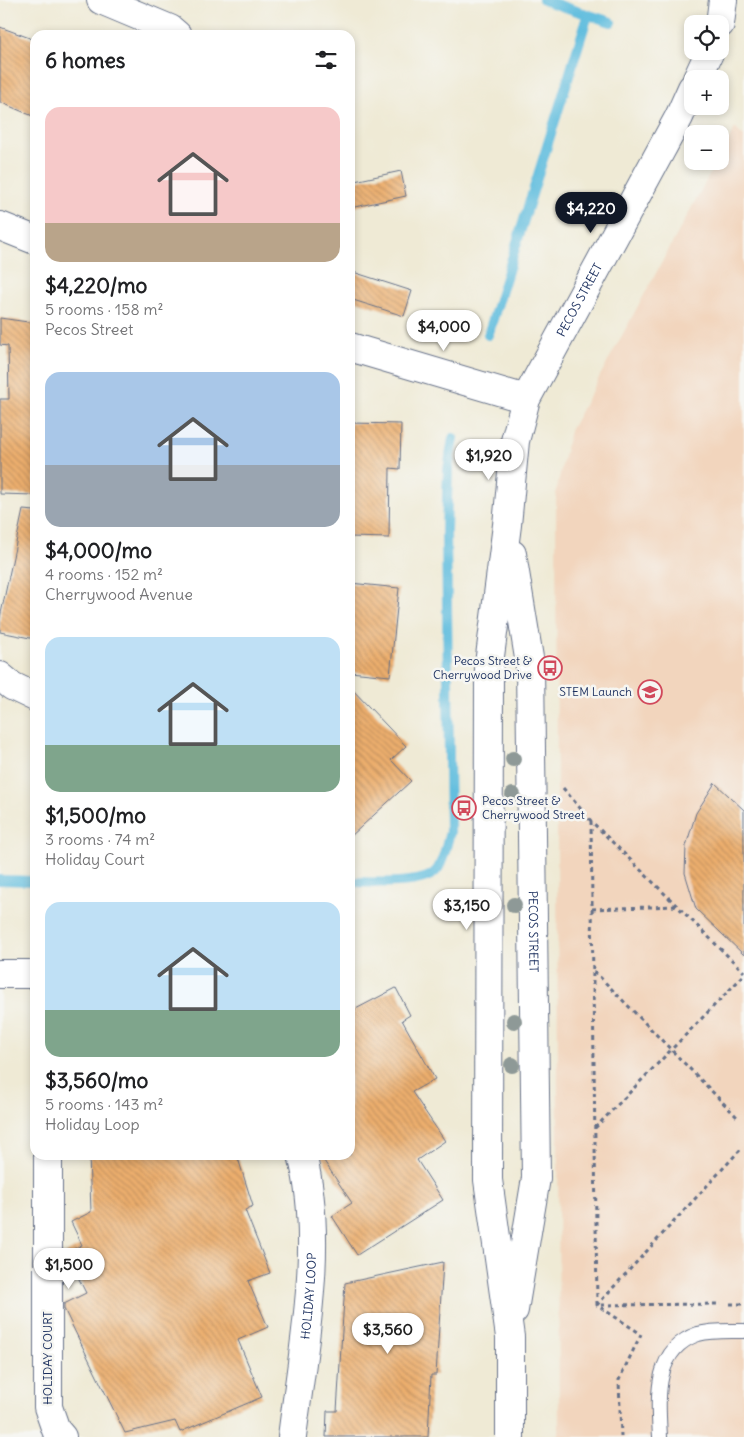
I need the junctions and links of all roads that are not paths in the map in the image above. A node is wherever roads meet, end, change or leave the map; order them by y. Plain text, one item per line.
1 (101, 0) edge
2 (723, 0) edge
3 (721, 15) edge
4 (171, 30) edge
5 (684, 106) edge
6 (2, 231) edge
7 (30, 239) edge
8 (355, 348) edge
9 (526, 398) junction
10 (508, 525) junction
11 (0, 676) edge
12 (30, 695) edge
13 (0, 974) edge
14 (30, 974) edge
15 (48, 1160) edge
16 (303, 1160) edge
17 (744, 1331) edge
18 (510, 1337) junction
19 (62, 1437) edge
20 (292, 1437) edge
21 (510, 1437) edge
22 (660, 1437) edge

1 - 4 street
2 - 3 street
5 - 9 street, PECOS STREET
6 - 7 street
8 - 9 street
9 - 10 street, PECOS STREET
10 - 18 street, PECOS STREET
10 - 18 street, PECOS STREET
11 - 12 street
13 - 14 street
15 - 19 street, HOLIDAY COURT
16 - 20 street, HOLIDAY LOOP
17 - 22 lane
18 - 21 street, PECOS STREET

